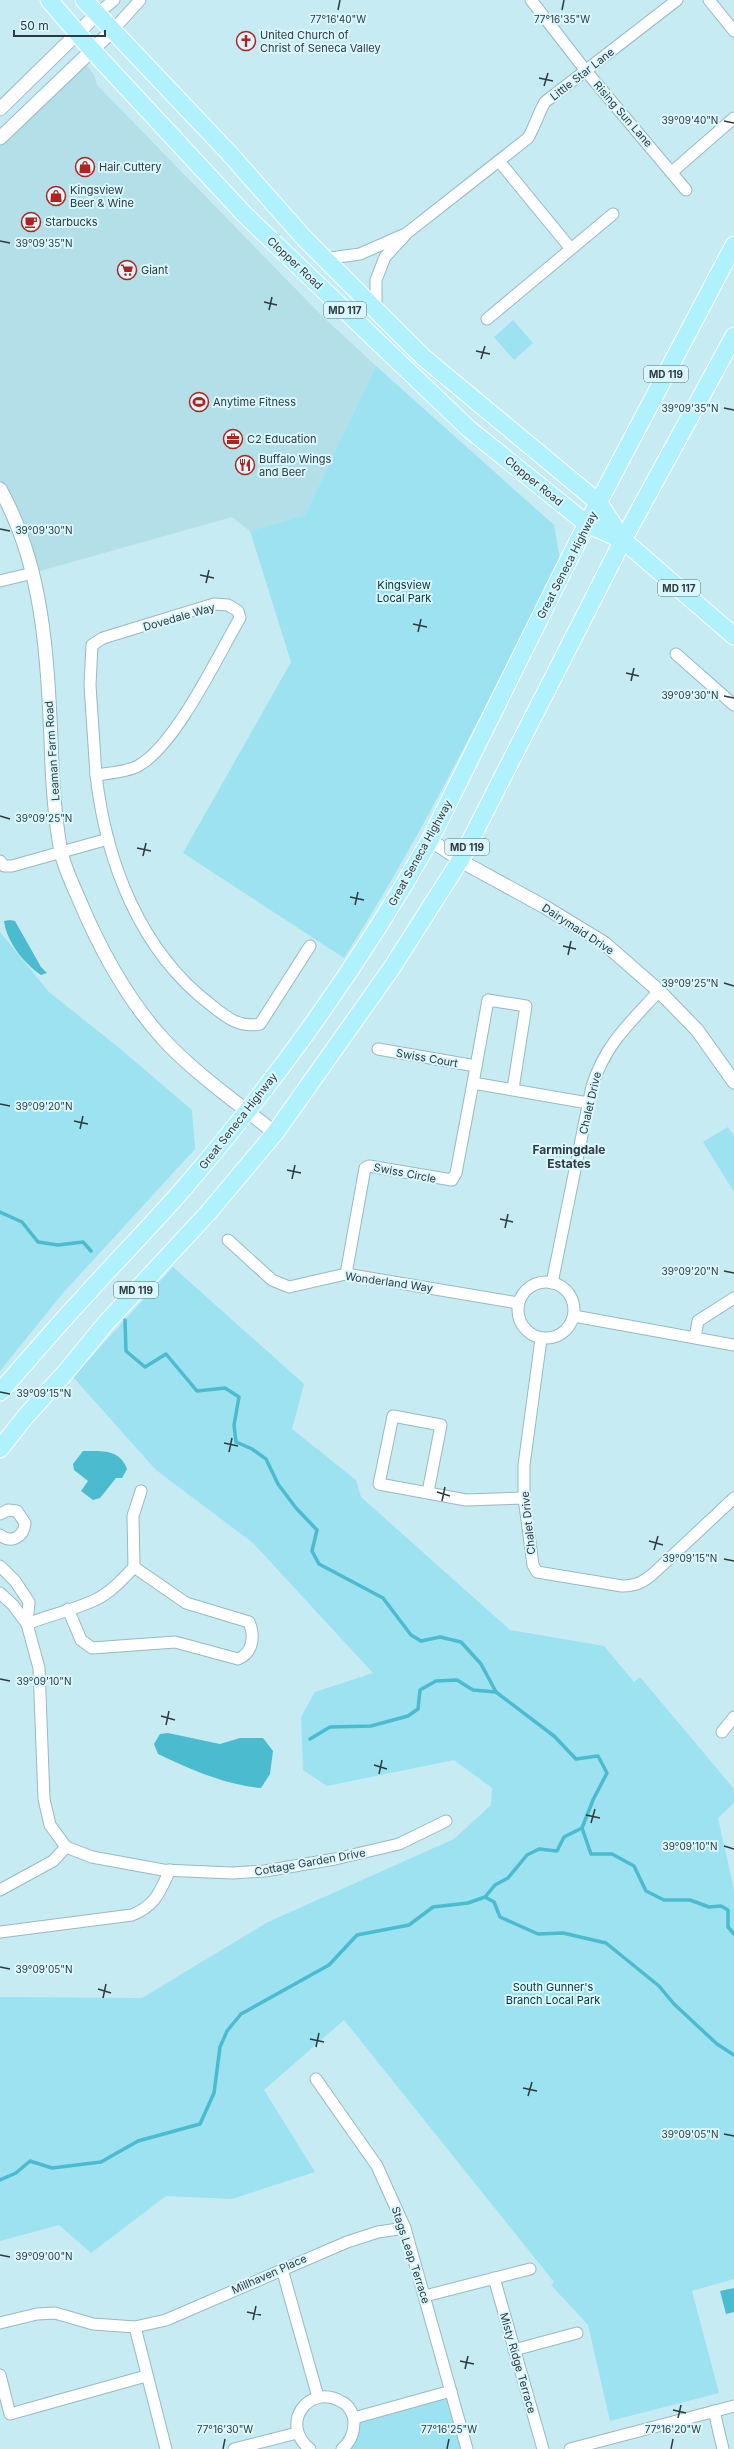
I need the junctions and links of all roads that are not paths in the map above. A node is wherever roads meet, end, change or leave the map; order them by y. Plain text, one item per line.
1 (49, 0) edge
2 (84, 0) edge
3 (114, 0) edge
4 (140, 0) edge
5 (531, 0) edge
6 (677, 0) edge
7 (709, 0) edge
8 (97, 14) junction
9 (734, 30) edge
10 (112, 31) junction
11 (77, 32) junction
12 (92, 50) junction
13 (586, 71) junction
14 (0, 110) edge
15 (734, 118) edge
16 (0, 138) edge
17 (499, 161) junction
18 (672, 172) junction
19 (686, 190) dead end
20 (613, 214) dead end
21 (407, 233) junction
22 (734, 245) edge
23 (571, 249) junction
24 (323, 258) junction
25 (376, 308) junction
26 (487, 319) dead end
27 (734, 336) edge
28 (0, 489) edge
29 (599, 503) junction
30 (587, 524) junction
31 (623, 540) junction
32 (33, 573) junction
33 (0, 581) edge
34 (734, 636) edge
35 (676, 654) dead end
36 (734, 705) edge
37 (96, 775) junction
38 (108, 839) junction
39 (430, 840) junction
40 (62, 853) junction
41 (461, 859) junction
42 (0, 861) edge
43 (310, 946) dead end
44 (659, 991) junction
45 (378, 1049) dead end
46 (476, 1066) junction
47 (734, 1082) edge
48 (473, 1083) junction
49 (513, 1090) junction
50 (588, 1103) junction
51 (247, 1111) junction
52 (275, 1133) junction
53 (228, 1240) dead end
54 (346, 1274) junction
55 (552, 1283) junction
56 (734, 1298) edge
57 (518, 1304) junction
58 (574, 1316) junction
59 (695, 1337) junction
60 (541, 1338) junction
61 (734, 1344) edge
62 (0, 1392) edge
63 (0, 1449) edge
64 (141, 1492) dead end
65 (428, 1492) junction
66 (524, 1498) junction
67 (734, 1498) edge
68 (0, 1514) edge
69 (1, 1538) edge
70 (0, 1566) edge
71 (134, 1567) junction
72 (0, 1593) edge
73 (68, 1609) junction
74 (27, 1624) junction
75 (734, 1717) edge
76 (722, 1732) dead end
77 (446, 1821) dead end
78 (66, 1846) junction
79 (170, 1870) junction
80 (0, 1890) edge
81 (0, 1932) edge
82 (316, 2079) dead end
83 (405, 2228) junction
84 (530, 2269) dead end
85 (282, 2270) junction
86 (494, 2278) junction
87 (425, 2296) junction
88 (0, 2323) edge
89 (135, 2327) junction
90 (577, 2333) dead end
91 (514, 2350) junction
92 (0, 2375) edge
93 (146, 2376) junction
94 (451, 2391) junction
95 (318, 2397) junction
96 (734, 2406) edge
97 (714, 2411) junction
98 (354, 2418) junction
99 (297, 2433) junction
100 (166, 2449) edge
101 (234, 2449) edge
102 (310, 2449) edge
103 (342, 2449) edge
104 (467, 2449) edge
105 (543, 2449) edge
106 (570, 2449) edge
107 (723, 2449) edge

1 - 11 main road, Clopper Road / MD 117
2 - 8 main road, Clopper Road / MD 117
3 - 8 street
4 - 10 street
5 - 13 street, Rising Sun Lane
6 - 13 street, Little Star Lane
7 - 9 street
8 - 10 main road, Clopper Road / MD 117
8 - 11 street
10 - 12 street
10 - 24 main road, Clopper Road / MD 117
11 - 12 main road, Clopper Road / MD 117
11 - 14 street
12 - 16 street
12 - 30 main road, Clopper Road / MD 117
13 - 17 street, Little Star Lane
13 - 18 street, Rising Sun Lane
15 - 18 street
17 - 21 street, Little Star Lane
17 - 23 street
18 - 19 street, Rising Sun Lane
20 - 23 street
21 - 24 street, Little Star Lane
21 - 25 street, Little Star Lane
22 - 29 main road, Great Seneca Highway / MD 119
23 - 26 street
24 - 25 main road, Clopper Road / MD 117
25 - 29 main road, Clopper Road / MD 117
27 - 31 main road, MD 119
28 - 32 street, Leaman Farm Road
29 - 30 main road, Great Seneca Highway / MD 119
29 - 31 main road, Clopper Road / MD 117
30 - 31 main road, Clopper Road / MD 117
30 - 39 main road, Great Seneca Highway / MD 119
31 - 34 main road, Clopper Road / MD 117
31 - 41 main road, MD 119
32 - 33 street
32 - 40 street, Leaman Farm Road
35 - 36 street
37 - 37 street, Dovedale Way
37 - 38 street, Dovedale Way
38 - 40 street
38 - 43 street, Dovedale Way
39 - 41 street, Dairymaid Drive
39 - 51 main road, Great Seneca Highway / MD 119
40 - 42 street
40 - 51 street, Leaman Farm Road
41 - 44 street, Dairymaid Drive
41 - 52 main road, MD 119
44 - 47 street, Dairymaid Drive
44 - 50 street, Chalet Drive
45 - 46 street, Swiss Court
46 - 48 street, Swiss Circle
46 - 49 street, Swiss Circle
48 - 49 street
48 - 54 street, Swiss Circle
49 - 50 street
50 - 55 street, Chalet Drive
51 - 52 street, Leaman Farm Road
51 - 62 main road, Great Seneca Highway / MD 119
52 - 63 main road, MD 119
53 - 54 street, Wonderland Way
54 - 57 street, Wonderland Way
55 - 57 street
55 - 58 street
56 - 59 street
57 - 60 street
58 - 59 street
58 - 60 street
59 - 61 street
60 - 66 street, Chalet Drive
64 - 71 street
65 - 65 street
65 - 66 street
66 - 67 street, Chalet Drive
68 - 69 street
70 - 74 street
71 - 73 street
71 - 73 street
72 - 74 street
73 - 74 street
74 - 78 street
75 - 76 street
77 - 79 street, Cottage Garden Drive
78 - 79 street, Cottage Garden Drive
78 - 80 street
79 - 81 street
82 - 83 street, Stags Leap Terrace
83 - 85 street, Millhaven Place
83 - 87 street, Stags Leap Terrace
84 - 86 street
85 - 89 street, Millhaven Place
85 - 95 street
86 - 87 street
86 - 91 street, Misty Ridge Terrace
87 - 94 street, Stags Leap Terrace
88 - 89 street, Millhaven Place
89 - 93 street
90 - 91 street
91 - 105 street, Misty Ridge Terrace
92 - 93 street
93 - 100 street
94 - 98 street
94 - 104 street, Stags Leap Terrace
95 - 98 street
95 - 99 street
96 - 97 street
97 - 106 street
97 - 107 street
98 - 103 street
99 - 101 street
99 - 102 street

